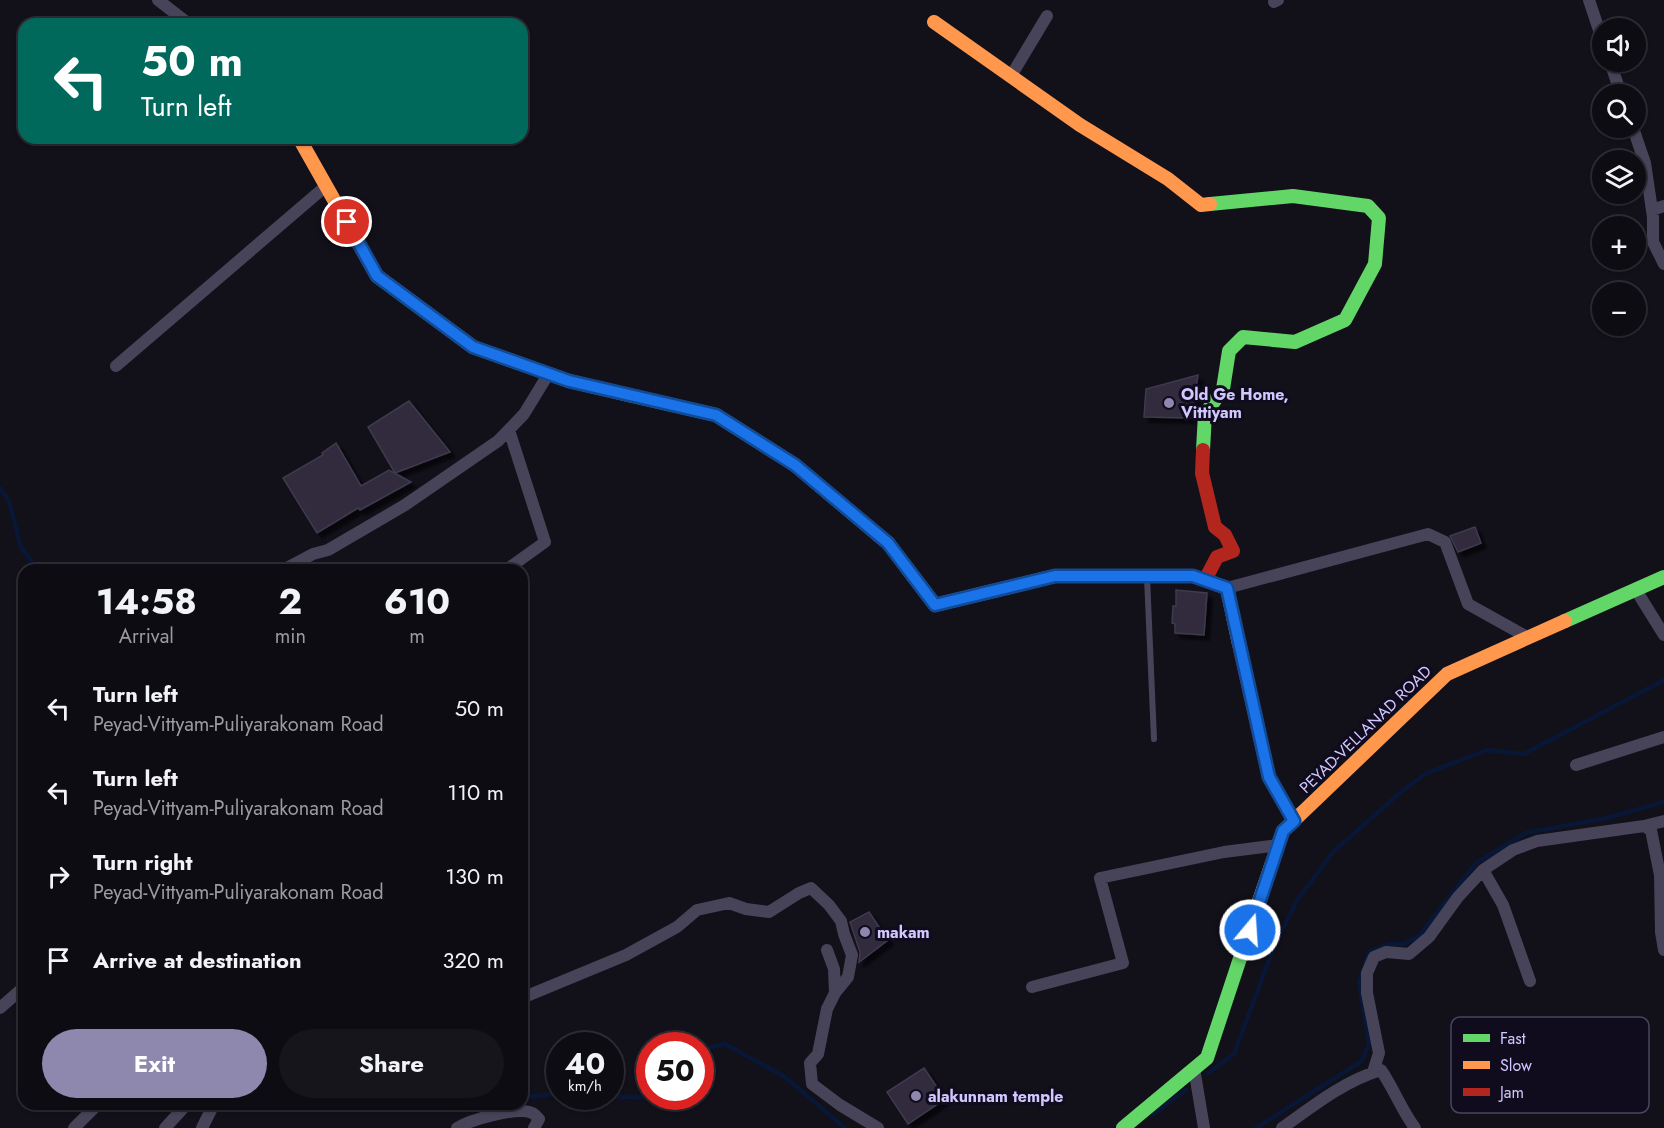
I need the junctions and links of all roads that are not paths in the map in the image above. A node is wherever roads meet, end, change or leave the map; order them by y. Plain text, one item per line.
1 (158, 0) edge
2 (1589, 0) edge
3 (1047, 16) dead end
4 (181, 18) edge
5 (1595, 18) edge
6 (934, 22) dead end
7 (1011, 76) junction
8 (1636, 138) edge
9 (302, 144) edge
10 (326, 186) junction
11 (1658, 208) edge
12 (1664, 264) edge
13 (116, 366) dead end
14 (549, 373) junction
15 (508, 430) junction
16 (295, 564) edge
17 (514, 564) edge
18 (1147, 576) junction
19 (1664, 578) edge
20 (1205, 580) junction
21 (1227, 588) junction
22 (1636, 590) junction
23 (1664, 635) edge
24 (1529, 638) junction
25 (1664, 736) edge
26 (1154, 739) dead end
27 (1576, 765) dead end
28 (1294, 821) junction
29 (1664, 821) edge
30 (1644, 826) junction
31 (1279, 845) junction
32 (1483, 870) junction
33 (827, 950) dead end
34 (1664, 950) edge
35 (1530, 981) dead end
36 (1032, 987) dead end
37 (18, 992) edge
38 (835, 993) junction
39 (528, 996) edge
40 (0, 1008) edge
41 (1194, 1068) junction
42 (1373, 1072) junction
43 (92, 1110) edge
44 (182, 1110) edge
45 (211, 1110) edge
46 (74, 1128) edge
47 (165, 1128) edge
48 (202, 1128) edge
49 (457, 1128) edge
50 (534, 1128) edge
51 (878, 1128) edge
52 (1123, 1128) edge
53 (1204, 1128) edge
54 (1282, 1128) edge
55 (1415, 1128) edge

1 - 4 street
2 - 5 street
3 - 7 street
6 - 7 street
7 - 20 street
8 - 11 street
9 - 10 street
10 - 13 street
10 - 14 street
11 - 12 street
14 - 15 street
14 - 18 street
15 - 16 street
15 - 17 street
18 - 20 street
18 - 26 lane
19 - 22 street, PEYAD-VELLANAD ROAD
20 - 21 street
21 - 24 street
21 - 28 street
22 - 23 street
22 - 24 street, PEYAD-VELLANAD ROAD
24 - 28 street, PEYAD-VELLANAD ROAD
25 - 27 street
28 - 31 street, PEYAD-VELLANAD ROAD
29 - 30 street
30 - 32 street
30 - 34 street
31 - 36 street
31 - 41 street, PEYAD-VELLANAD ROAD
32 - 35 street
32 - 42 street
33 - 38 street
37 - 40 street
38 - 39 street
38 - 51 street
41 - 52 street, PEYAD-VELLANAD ROAD
41 - 53 street
42 - 54 street
42 - 55 street
43 - 46 street
44 - 47 street
45 - 48 street
49 - 50 street

